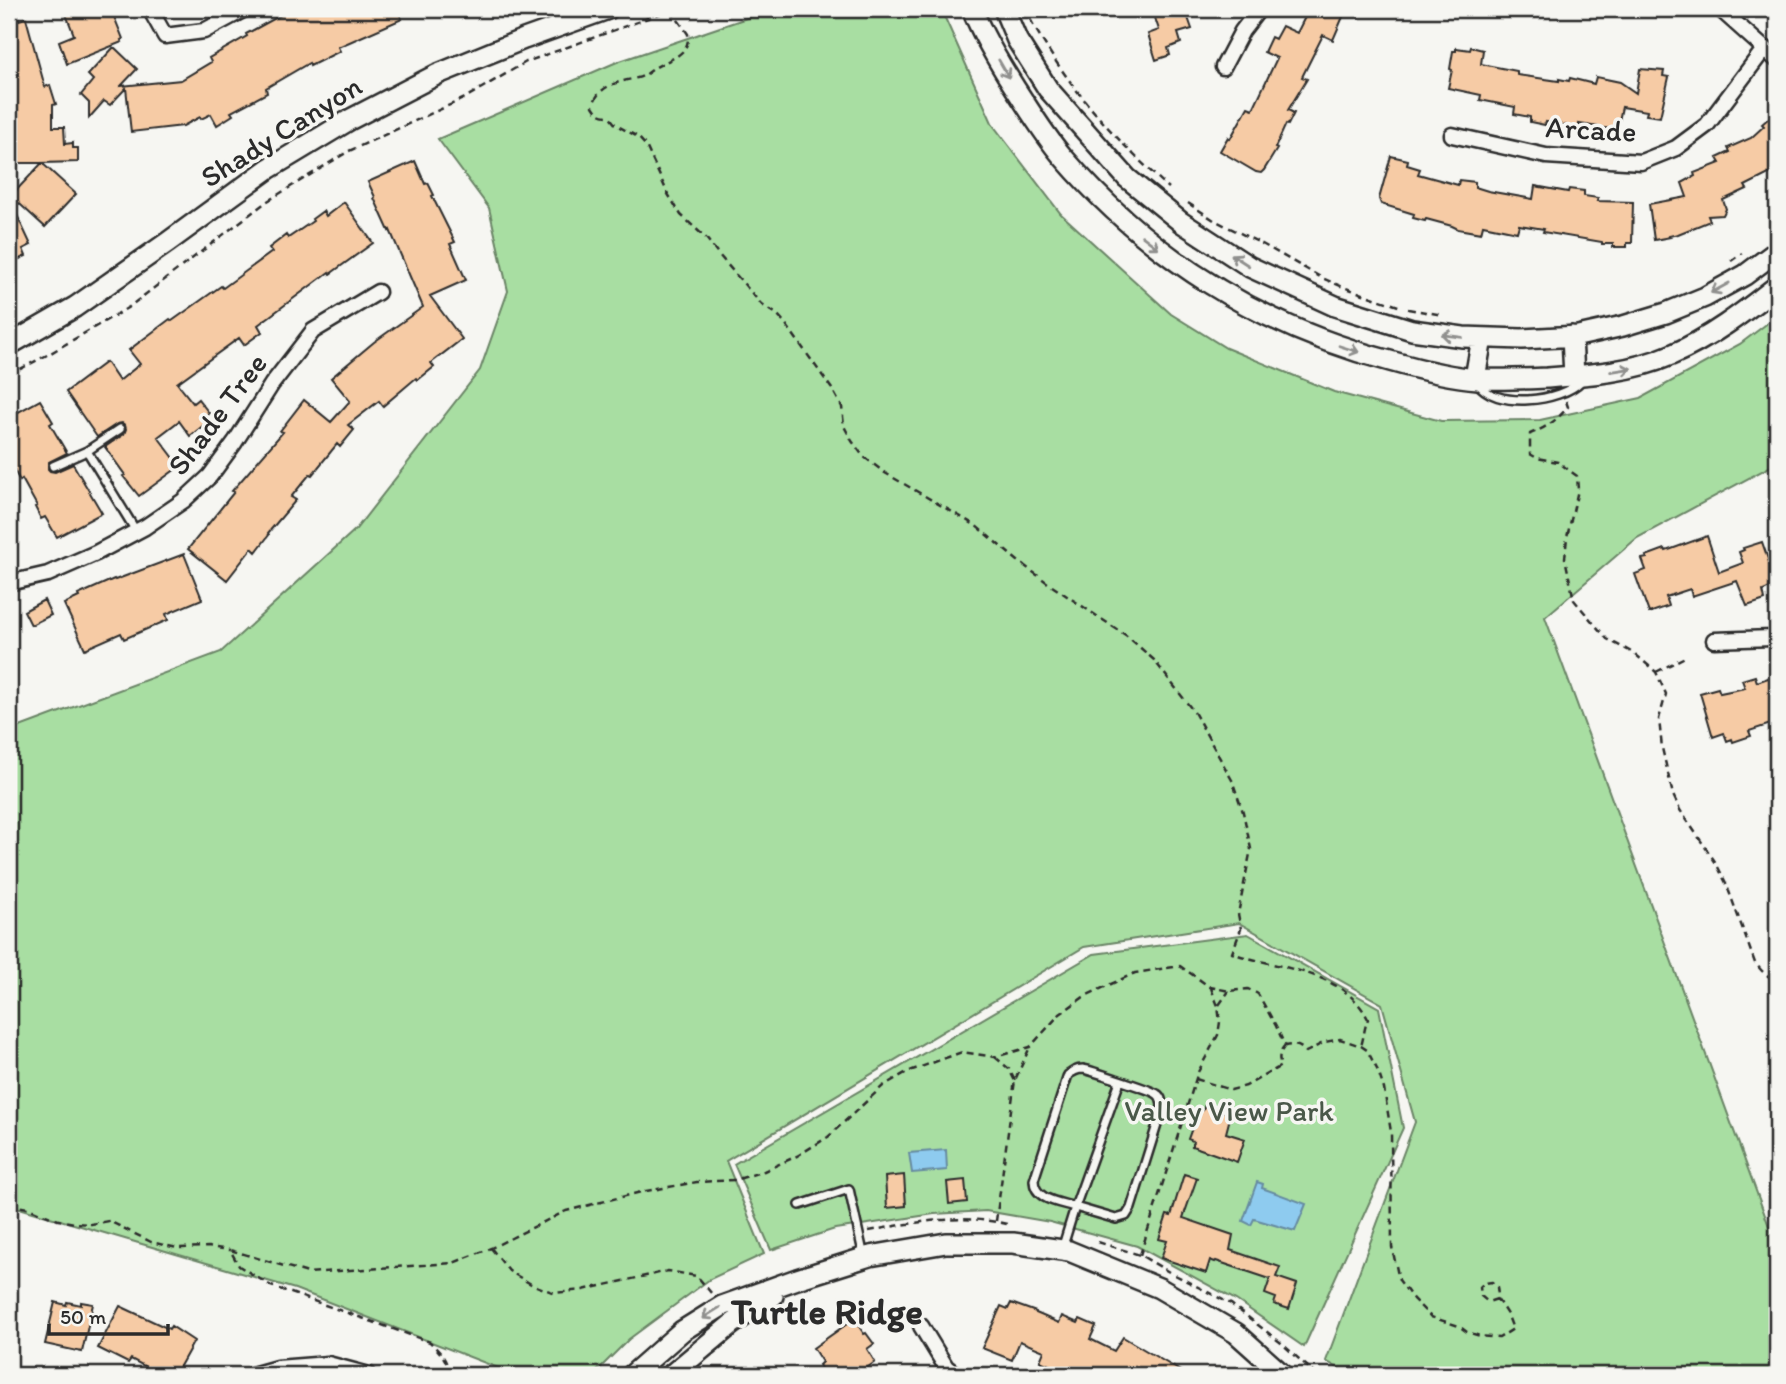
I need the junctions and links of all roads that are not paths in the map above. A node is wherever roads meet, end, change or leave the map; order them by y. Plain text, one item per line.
1 (150, 9) edge
2 (245, 9) edge
3 (608, 9) edge
4 (972, 9) edge
5 (1004, 9) edge
6 (1259, 9) edge
7 (1720, 9) edge
8 (1765, 48) junction
9 (1777, 60) edge
10 (1223, 67) dead end
11 (1452, 135) dead end
12 (1771, 244) edge
13 (1777, 286) edge
14 (379, 292) dead end
15 (1572, 336) junction
16 (1482, 338) junction
17 (9, 345) edge
18 (1581, 376) junction
19 (1475, 379) junction
20 (120, 429) dead end
21 (87, 451) junction
22 (52, 466) dead end
23 (136, 532) junction
24 (10, 579) edge
25 (1777, 636) edge
26 (1714, 640) dead end
27 (1120, 1081) junction
28 (800, 1205) dead end
29 (1075, 1207) junction
30 (1062, 1250) junction
31 (864, 1258) junction
32 (797, 1279) junction
33 (921, 1326) dead end
34 (252, 1375) edge
35 (369, 1375) edge
36 (632, 1375) edge
37 (671, 1375) edge
38 (956, 1375) edge
39 (1283, 1375) edge

1 - 2 street
3 - 17 street, Shady Canyon
4 -> 19 street
16 -> 5 street
6 - 10 street
7 - 8 street
8 - 9 street
8 - 11 street, Arcade
12 -> 15 street
18 -> 13 street
14 - 23 street, Shade Tree
15 - 16 street
15 - 18 street
16 - 19 street
18 - 19 street
20 - 21 lane
21 - 22 lane
21 - 23 lane
23 - 24 street, Shade Tree
25 - 26 street
27 - 29 lane
27 - 29 lane
27 - 29 lane
28 - 31 lane
29 - 30 lane
30 - 31 street
30 - 39 street
31 - 32 street
32 -> 36 street
32 - 37 street
33 - 38 street
34 - 35 street

